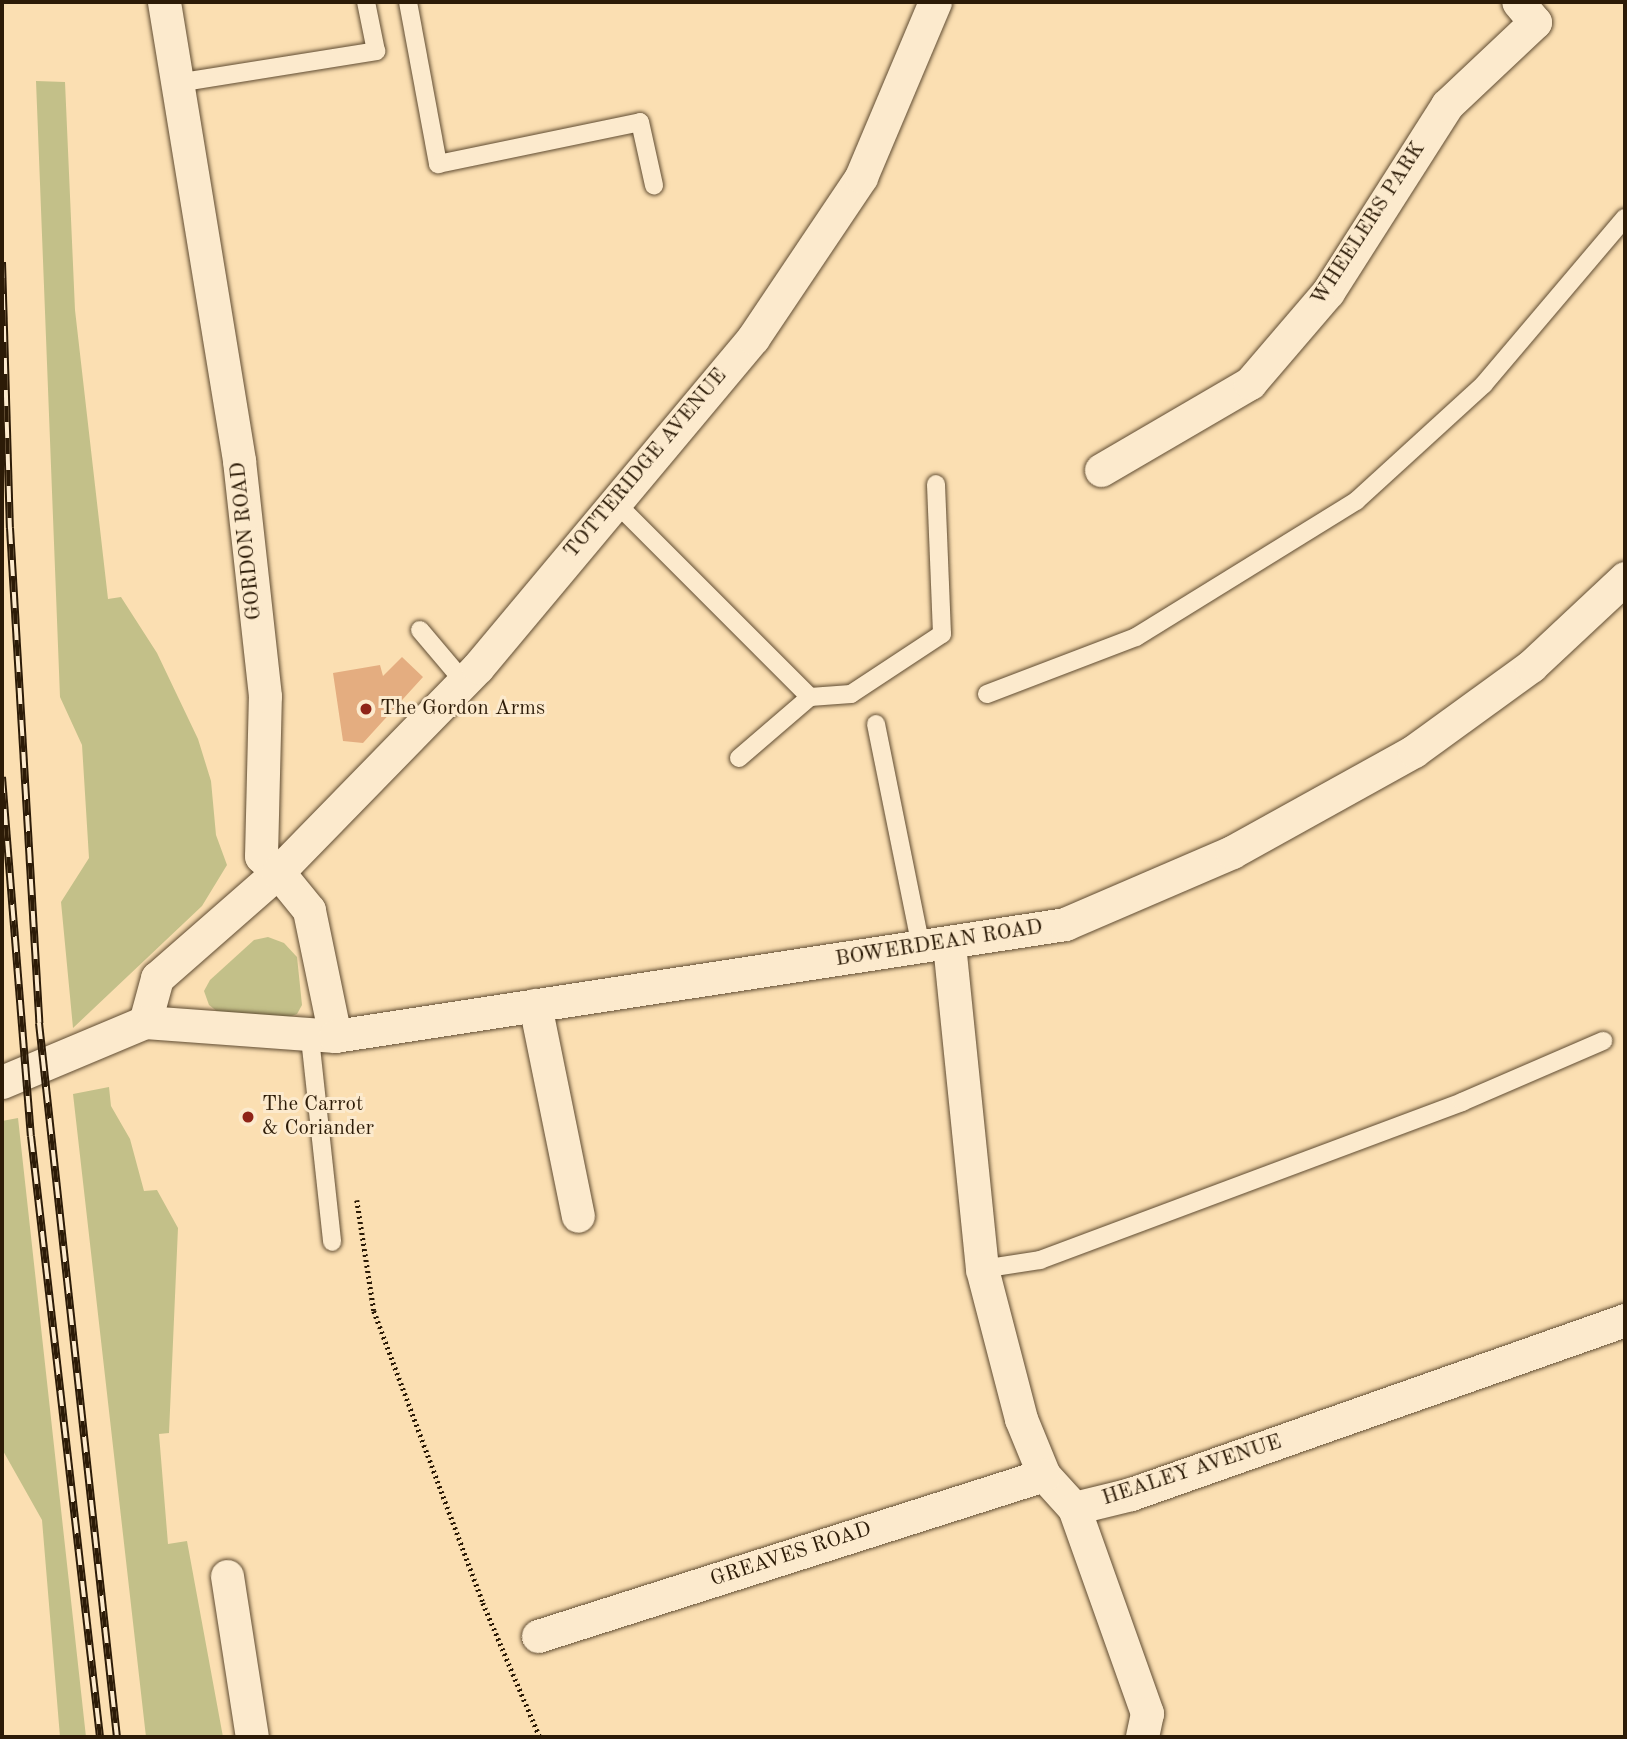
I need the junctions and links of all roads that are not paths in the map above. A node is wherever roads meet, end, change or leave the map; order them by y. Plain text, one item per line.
1 (164, 2) edge
2 (366, 2) edge
3 (408, 2) edge
4 (935, 2) edge
5 (1518, 2) edge
6 (177, 83) junction
7 (654, 185) dead end
8 (1625, 218) edge
9 (1101, 470) dead end
10 (936, 484) dead end
11 (613, 500) junction
12 (1625, 578) edge
13 (420, 630) dead end
14 (464, 682) junction
15 (987, 694) dead end
16 (810, 697) junction
17 (876, 724) dead end
18 (739, 758) dead end
19 (278, 872) junction
20 (935, 945) junction
21 (535, 1005) junction
22 (145, 1022) junction
23 (323, 1037) junction
24 (1603, 1041) dead end
25 (2, 1082) edge
26 (578, 1216) dead end
27 (332, 1242) dead end
28 (982, 1269) junction
29 (1625, 1320) edge
30 (1044, 1475) junction
31 (1074, 1508) junction
32 (227, 1576) dead end
33 (538, 1636) dead end
34 (252, 1737) edge
35 (1142, 1737) edge

1 - 6 street, GORDON ROAD
2 - 6 lane
3 - 7 lane
4 - 11 street, TOTTERIDGE AVENUE
5 - 9 street, WHEELERS PARK
6 - 19 street, GORDON ROAD
8 - 15 lane
10 - 16 lane
11 - 14 street, TOTTERIDGE AVENUE
11 - 16 lane
12 - 20 street, BOWERDEAN ROAD
13 - 14 lane
14 - 19 street, TOTTERIDGE AVENUE
16 - 18 lane
17 - 20 lane
19 - 22 street
19 - 23 street
20 - 21 street, BOWERDEAN ROAD
20 - 28 street, HEALEY AVENUE
21 - 23 street, BOWERDEAN ROAD
21 - 26 street
22 - 23 street
22 - 25 street
23 - 27 lane
24 - 28 lane
28 - 30 street, HEALEY AVENUE
29 - 31 street, HEALEY AVENUE
30 - 31 street, HEALEY AVENUE
30 - 33 street, GREAVES ROAD
31 - 35 street
32 - 34 street

